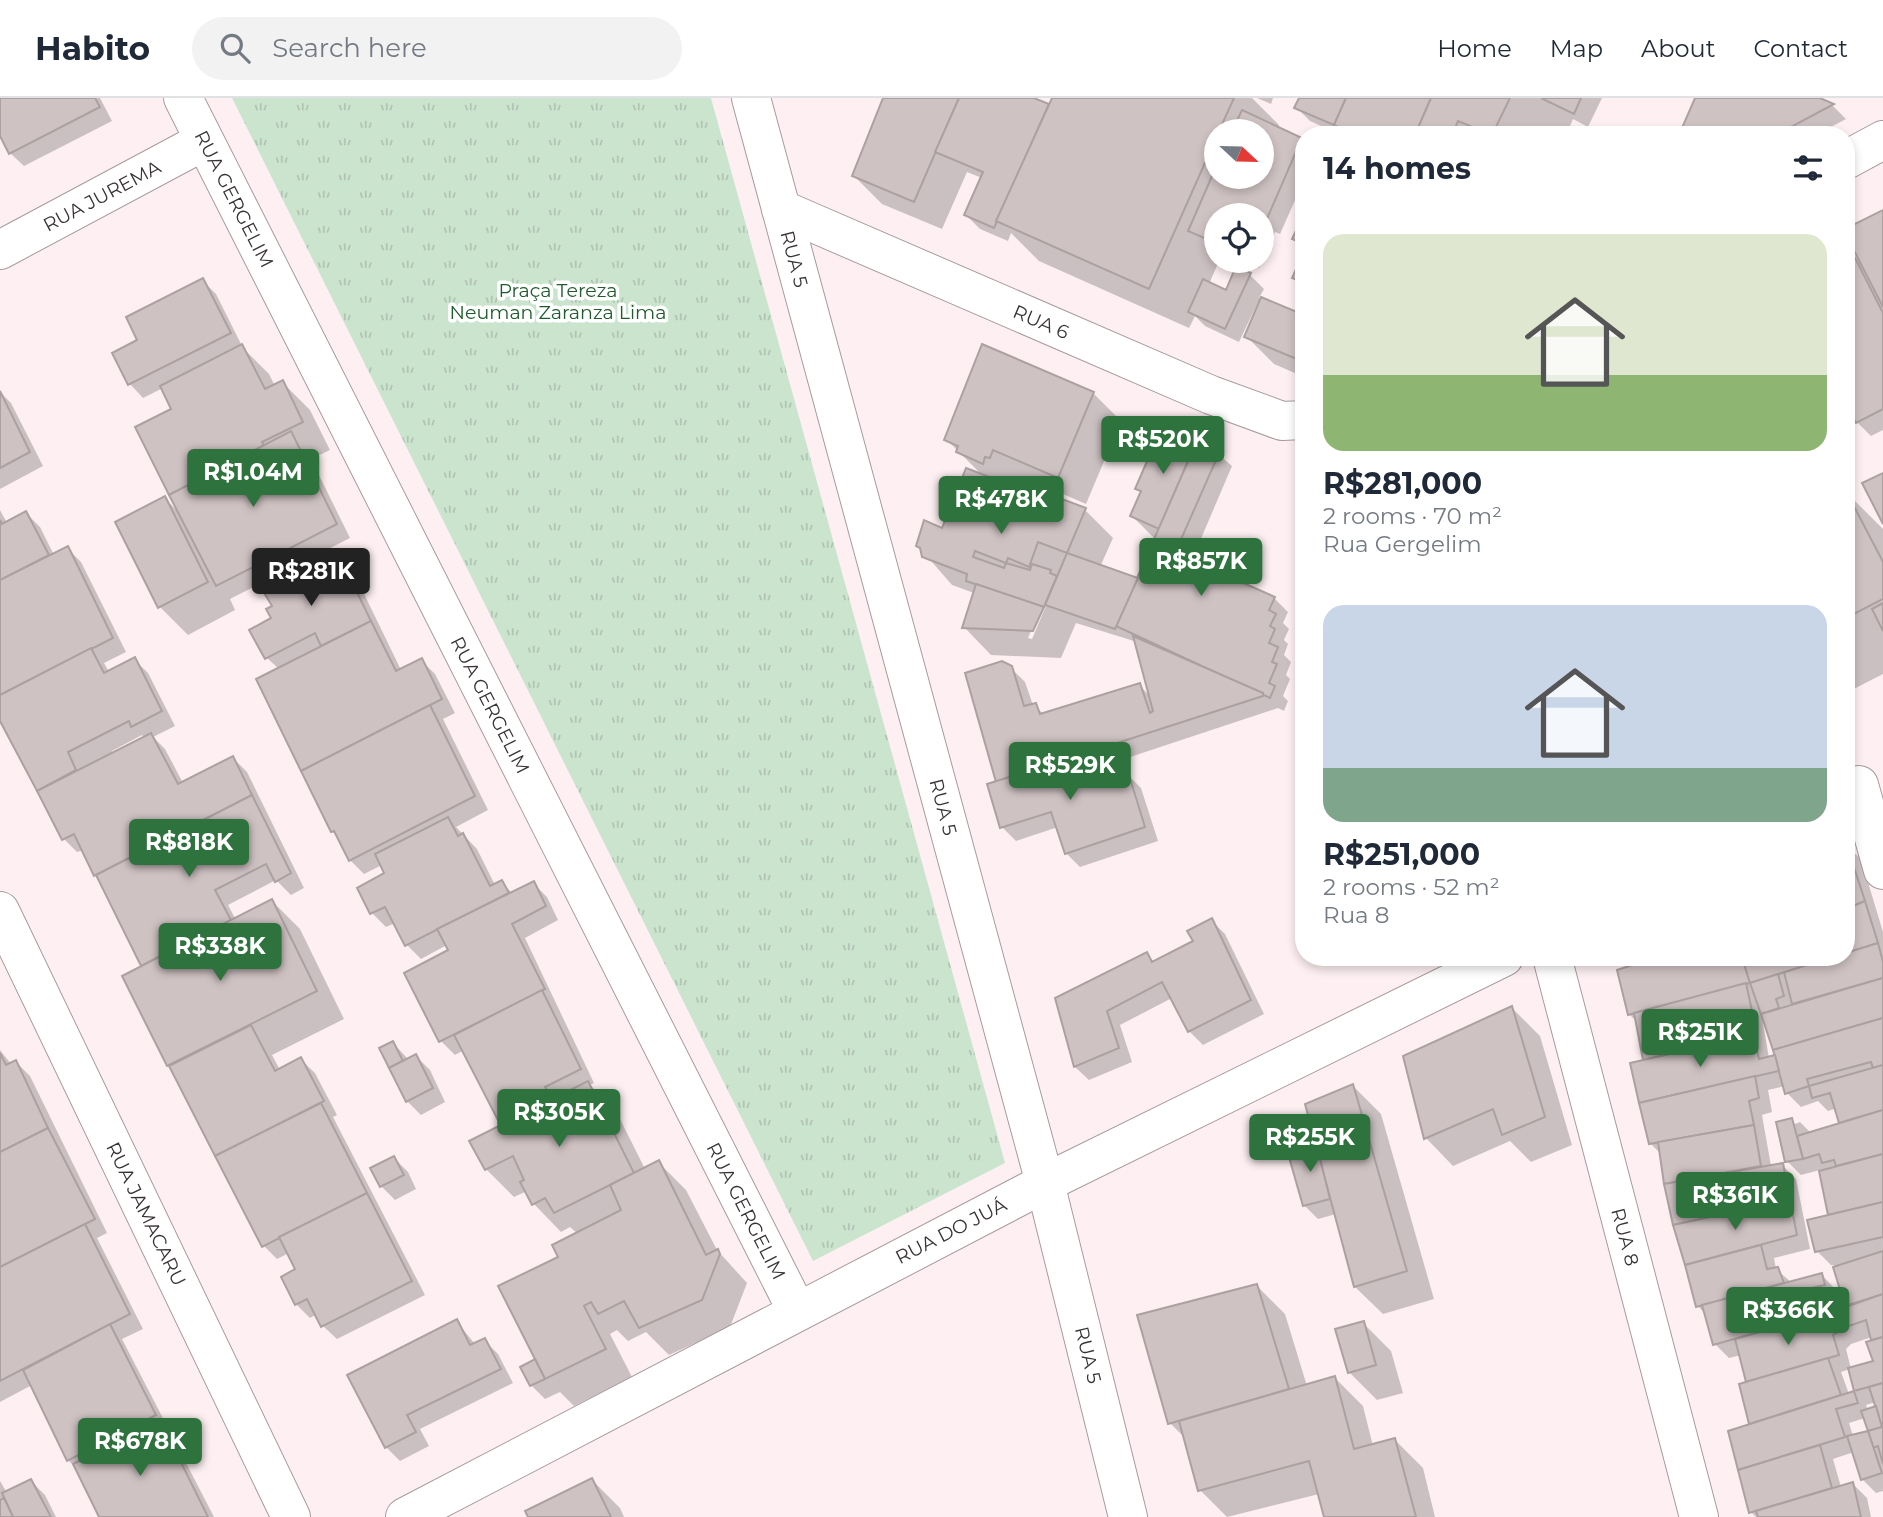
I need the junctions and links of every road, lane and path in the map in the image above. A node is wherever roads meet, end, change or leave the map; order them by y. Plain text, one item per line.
1 (183, 98) edge
2 (751, 98) edge
3 (1883, 140) edge
4 (204, 141) junction
5 (1855, 155) edge
6 (781, 209) junction
7 (0, 250) edge
8 (1295, 420) edge
9 (1863, 784) edge
10 (1883, 870) edge
11 (0, 911) edge
12 (1486, 966) edge
13 (1554, 966) edge
14 (1045, 1183) junction
15 (797, 1311) junction
16 (291, 1517) edge
17 (405, 1517) edge
18 (1128, 1517) edge
19 (1699, 1517) edge

1 - 4 street, RUA GERGELIM
2 - 6 street, RUA 5
3 - 5 street
4 - 7 street, RUA JUREMA
4 - 15 street, RUA GERGELIM
6 - 8 street, RUA 6
6 - 14 street, RUA 5
9 - 10 street
11 - 16 street, RUA JAMACARU
12 - 14 street, RUA DO JUÁ
13 - 19 street, RUA 8
14 - 15 street, RUA DO JUÁ
14 - 18 street, RUA 5
15 - 17 street, RUA DO JUÁ

